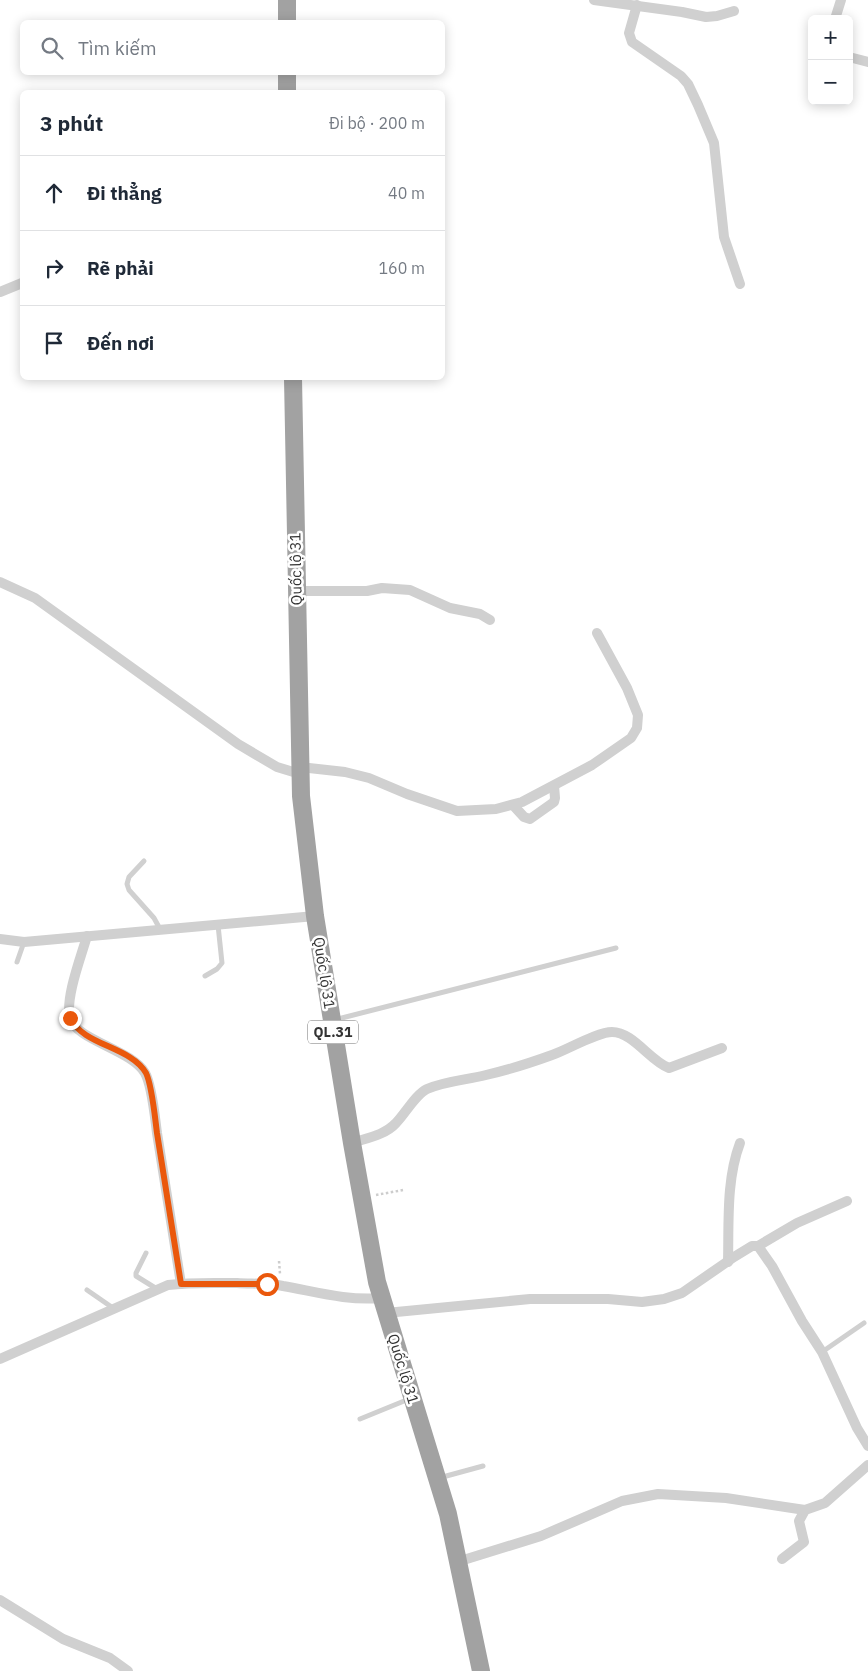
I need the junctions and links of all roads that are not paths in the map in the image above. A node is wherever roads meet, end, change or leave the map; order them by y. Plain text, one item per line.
1 (287, 0) edge
2 (594, 0) edge
3 (841, 0) edge
4 (634, 3) edge
5 (734, 11) dead end
6 (836, 15) edge
7 (287, 20) edge
8 (853, 57) edge
9 (868, 62) edge
10 (287, 75) edge
11 (287, 90) edge
12 (20, 284) edge
13 (740, 284) dead end
14 (0, 292) edge
15 (294, 380) edge
16 (0, 582) edge
17 (296, 591) junction
18 (490, 620) dead end
19 (597, 633) dead end
20 (300, 770) junction
21 (554, 786) junction
22 (513, 805) junction
23 (144, 861) dead end
24 (315, 916) junction
25 (218, 925) junction
26 (160, 930) junction
27 (88, 936) junction
28 (0, 942) edge
29 (24, 942) junction
30 (616, 948) dead end
31 (17, 962) dead end
32 (204, 976) dead end
33 (331, 1021) junction
34 (722, 1048) dead end
35 (352, 1143) junction
36 (740, 1143) dead end
37 (847, 1201) dead end
38 (758, 1246) junction
39 (146, 1252) dead end
40 (728, 1262) junction
41 (181, 1284) junction
42 (158, 1289) junction
43 (87, 1290) dead end
44 (384, 1305) junction
45 (113, 1308) junction
46 (864, 1323) dead end
47 (822, 1352) junction
48 (0, 1359) edge
49 (411, 1397) junction
50 (360, 1419) dead end
51 (868, 1446) edge
52 (868, 1465) edge
53 (482, 1466) dead end
54 (437, 1479) junction
55 (805, 1510) junction
56 (782, 1559) dead end
57 (457, 1562) junction
58 (0, 1600) edge
59 (128, 1671) edge
60 (482, 1671) edge

1 - 7 highway
2 - 4 street
3 - 6 street
4 - 5 street
4 - 13 street
8 - 9 street
10 - 11 highway
12 - 14 street
15 - 17 highway, Quốc lộ 31 / QL.31
16 - 20 street
17 - 18 street
17 - 20 highway, Quốc lộ 31 / QL.31
19 - 21 street
20 - 22 street
20 - 24 highway, Quốc lộ 31 / QL.31
21 - 22 street
21 - 22 street
23 - 26 lane
24 - 25 street
24 - 33 highway, Quốc lộ 31 / QL.31
25 - 26 street
25 - 32 lane
26 - 27 street
27 - 29 street
27 - 41 street
28 - 29 street
29 - 31 lane
30 - 33 lane
33 - 35 highway, Quốc lộ 31 / QL.31
34 - 35 street
35 - 44 highway, Quốc lộ 31 / QL.31
36 - 40 street
37 - 38 street
38 - 40 street
38 - 47 street
39 - 42 lane
40 - 44 street
41 - 42 street
41 - 44 street
42 - 45 street
43 - 45 lane
44 - 49 highway, Quốc lộ 31 / QL.31
45 - 48 street
46 - 47 lane
47 - 51 street
49 - 50 lane
49 - 54 highway, Quốc lộ 31 / QL.31
52 - 55 street
53 - 54 lane
54 - 57 highway, Quốc lộ 31 / QL.31
55 - 56 street
55 - 57 street
57 - 60 highway, Quốc lộ 31 / QL.31
58 - 59 street

